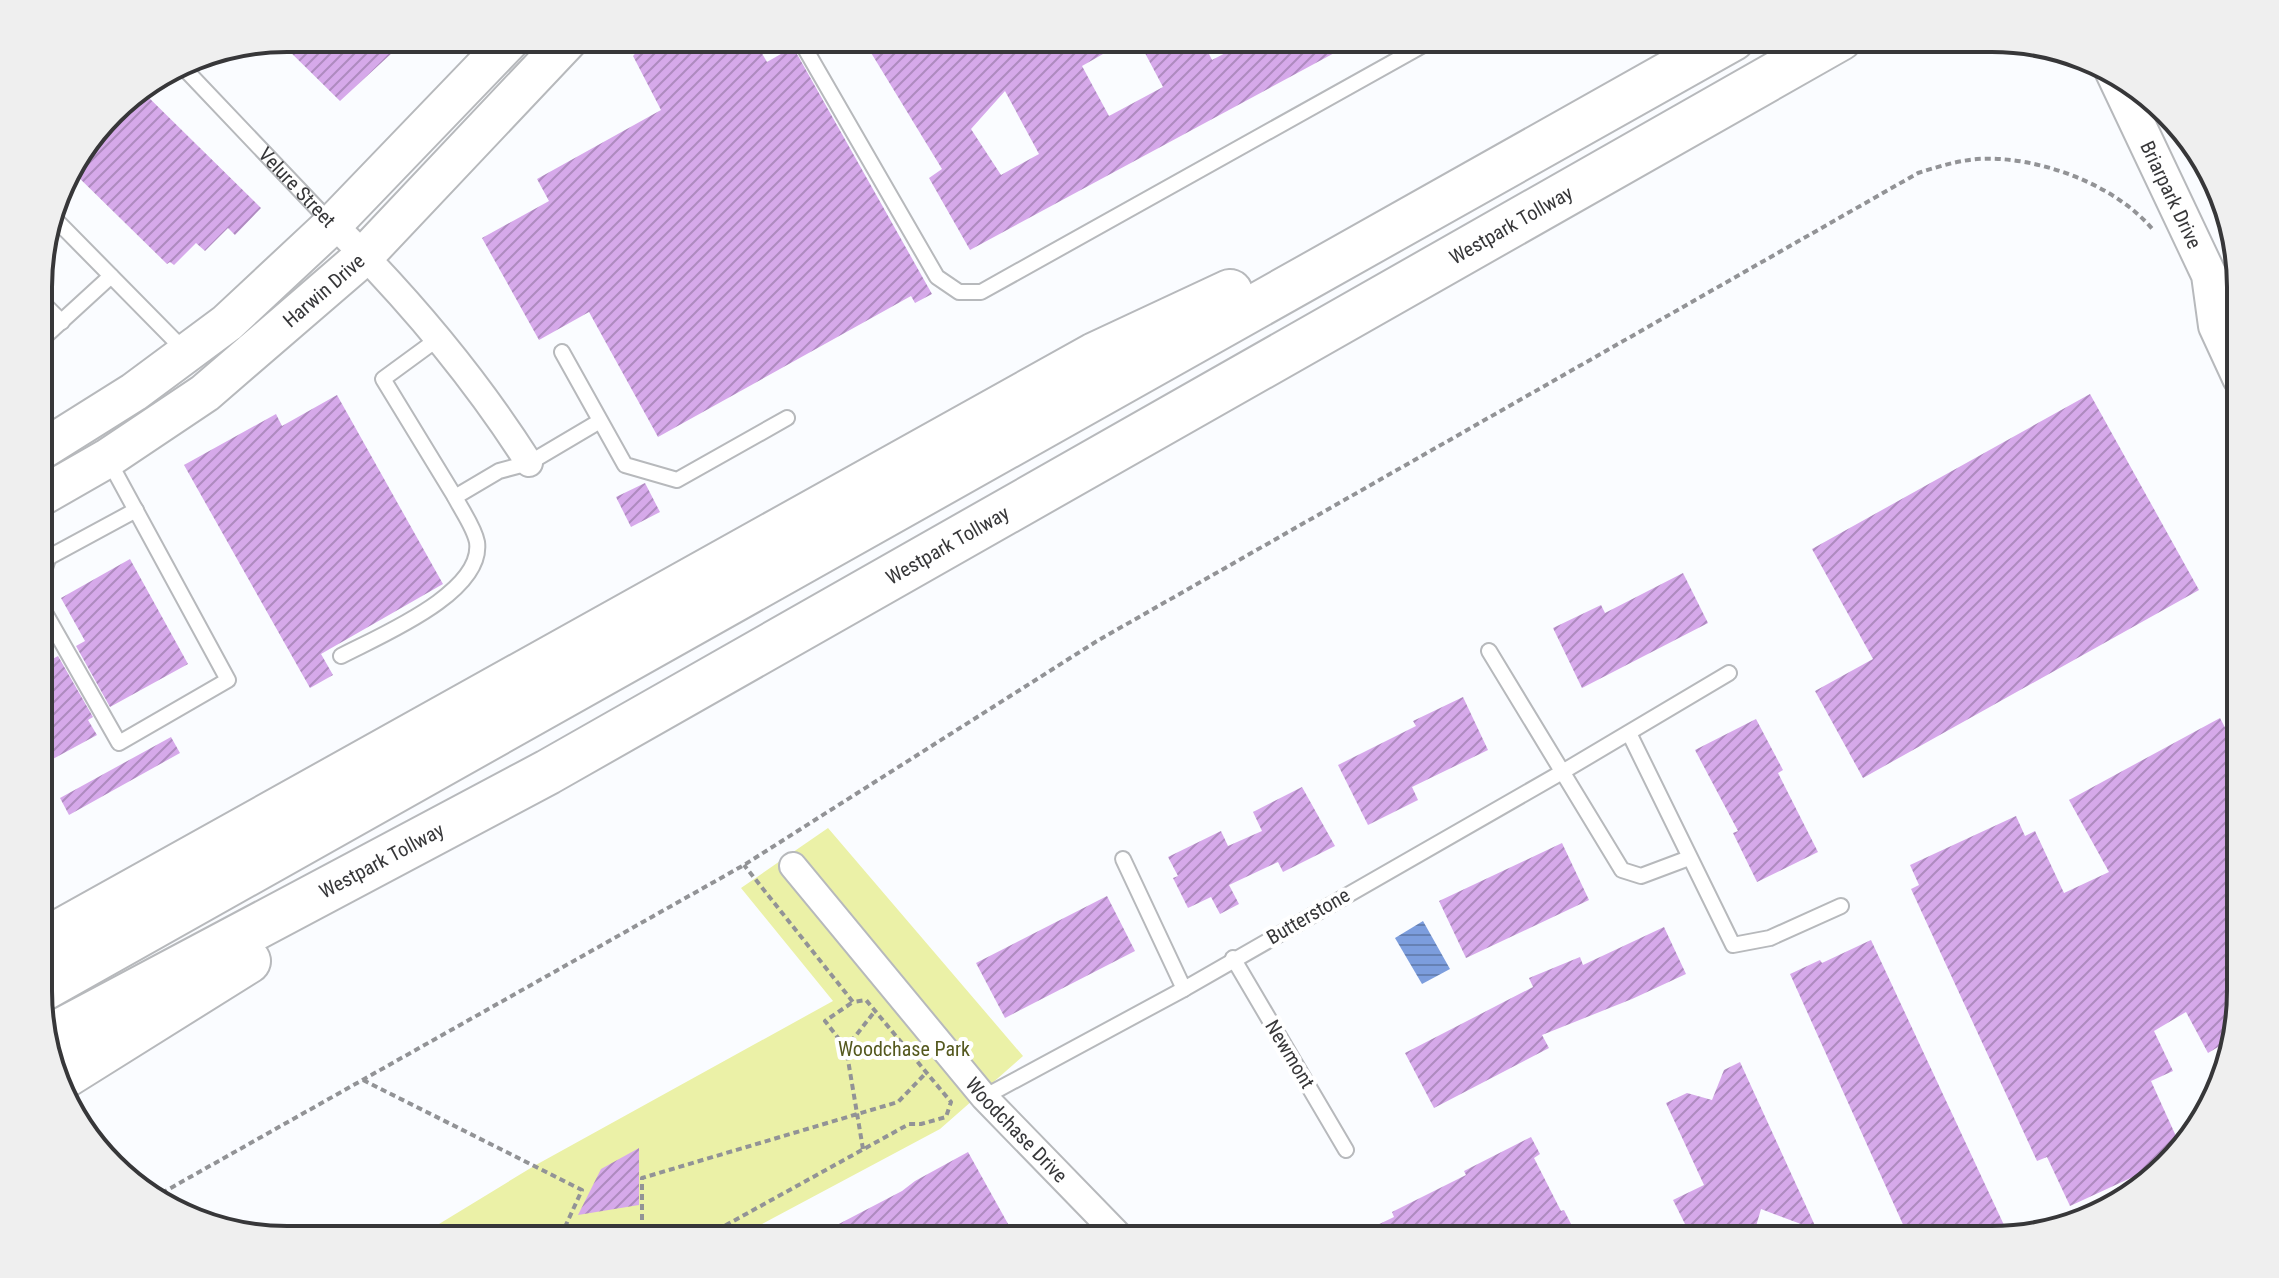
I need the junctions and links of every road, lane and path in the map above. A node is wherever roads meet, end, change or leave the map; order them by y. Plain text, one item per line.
1 (1410, 52) edge
2 (1708, 52) edge
3 (1815, 52) edge
4 (498, 53) edge
5 (556, 53) edge
6 (807, 53) edge
7 (189, 73) edge
8 (2122, 92) edge
9 (333, 224) junction
10 (61, 225) edge
11 (2156, 236) dead end
12 (365, 255) junction
13 (2209, 275) junction
14 (111, 276) junction
15 (2226, 291) edge
16 (52, 312) edge
17 (62, 322) junction
18 (52, 331) edge
19 (439, 338) junction
20 (2226, 348) edge
21 (562, 352) dead end
22 (187, 353) junction
23 (787, 418) dead end
24 (600, 421) junction
25 (52, 443) edge
26 (108, 458) junction
27 (529, 463) junction
28 (52, 490) edge
29 (455, 497) junction
30 (136, 510) junction
31 (52, 550) edge
32 (52, 625) edge
33 (1489, 651) dead end
34 (341, 656) dead end
35 (1729, 673) dead end
36 (1629, 733) junction
37 (1564, 771) junction
38 (548, 772) junction
39 (1689, 858) junction
40 (1123, 859) dead end
41 (744, 865) junction
42 (793, 866) dead end
43 (1841, 906) dead end
44 (1233, 958) junction
45 (52, 968) edge
46 (1184, 989) junction
47 (853, 1002) junction
48 (875, 1011) junction
49 (56, 1034) edge
50 (846, 1048) junction
51 (926, 1073) junction
52 (68, 1074) edge
53 (363, 1080) junction
54 (984, 1097) junction
55 (857, 1114) junction
56 (863, 1149) junction
57 (1346, 1150) dead end
58 (164, 1192) edge
59 (566, 1226) edge
60 (642, 1226) edge
61 (725, 1226) edge
62 (1109, 1226) edge

1 - 6 lane
2 - 45 highway
3 - 38 highway, Westpark Tollway
4 - 9 main road, Harwin Drive
5 - 12 main road, Harwin Drive
7 - 9 lane, Velure Street
8 - 13 street, Briarpark Drive
9 - 12 street, Velure Street
9 - 22 main road, Harwin Drive
10 - 14 lane
11 - 41 path
12 - 19 street, Velure Street
12 - 26 main road, Harwin Drive
13 - 15 street, Briarpark Drive
13 - 20 street, Briarpark Drive
14 - 17 lane
14 - 22 lane
16 - 17 lane
17 - 18 lane
19 - 27 street, Velure Street
19 - 29 lane
21 - 24 lane
22 - 25 main road, Harwin Drive
23 - 24 lane
24 - 27 lane
26 - 28 main road, Harwin Drive
26 - 30 lane
27 - 29 lane
29 - 34 lane
30 - 31 lane
30 - 32 lane
33 - 37 lane
35 - 36 lane, Butterstone
36 - 37 lane, Butterstone
36 - 39 lane
37 - 39 lane
37 - 44 lane, Butterstone
38 - 49 highway, Westpark Tollway
38 - 52 highway
39 - 43 lane
40 - 46 lane
41 - 47 path
41 - 53 path
42 - 54 street, Woodchase Drive
44 - 46 lane, Butterstone
44 - 57 lane, Newmont
46 - 54 lane, Butterstone
47 - 48 path
47 - 50 path
48 - 50 path
48 - 51 path
50 - 55 path
51 - 55 path
51 - 56 path
53 - 58 path
53 - 59 path
54 - 62 street, Woodchase Drive
55 - 56 path
55 - 60 path
56 - 61 path

